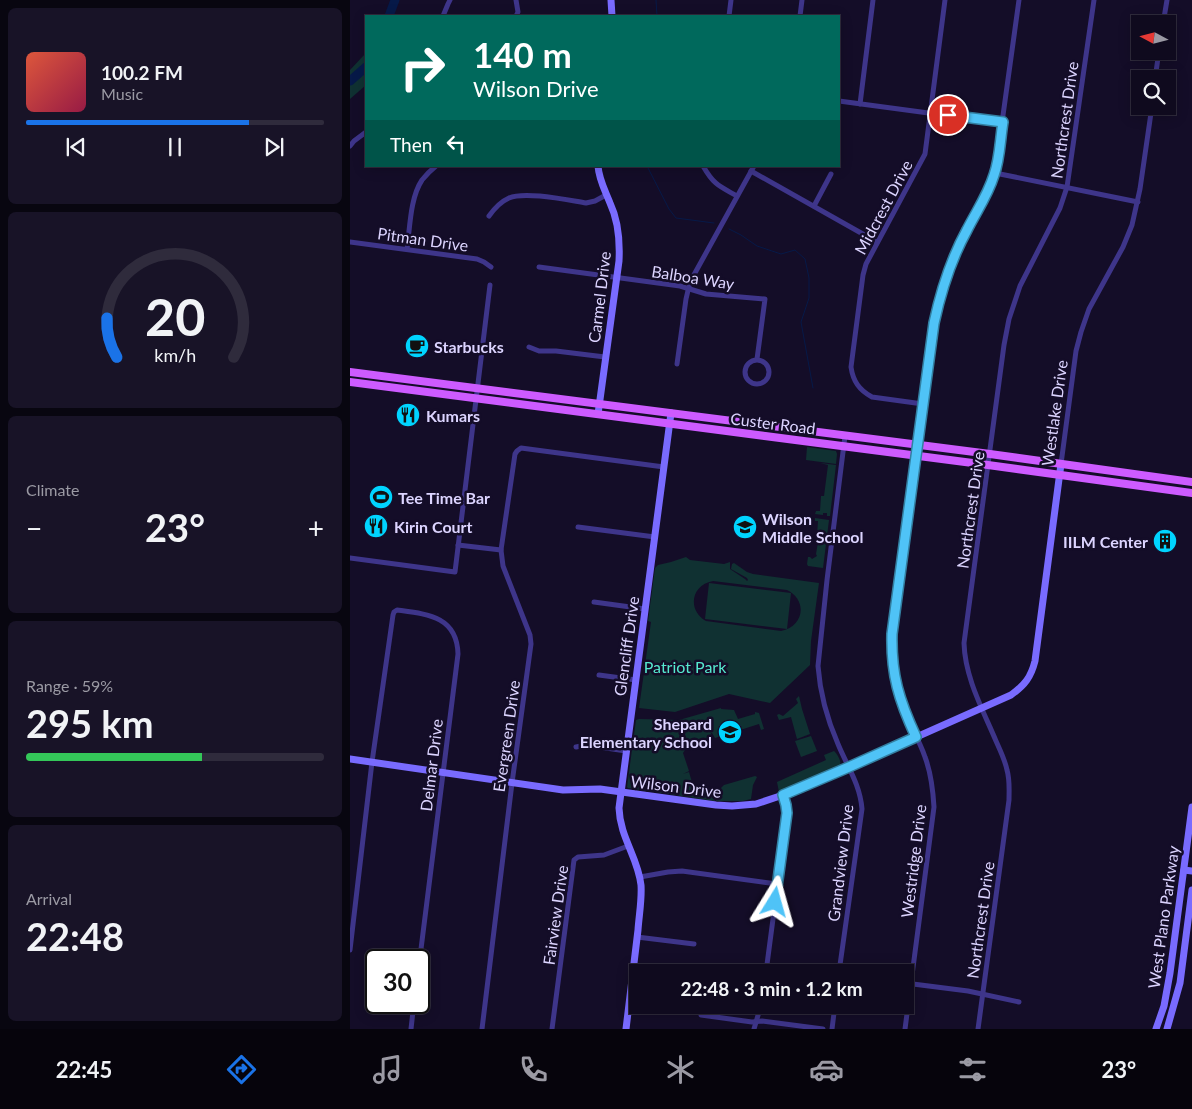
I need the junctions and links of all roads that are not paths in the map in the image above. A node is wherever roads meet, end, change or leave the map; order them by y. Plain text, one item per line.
1 (450, 0) edge
2 (516, 0) edge
3 (611, 0) edge
4 (731, 0) edge
5 (802, 0) edge
6 (873, 0) edge
7 (946, 0) edge
8 (1019, 0) edge
9 (1094, 0) edge
10 (1166, 0) edge
11 (443, 15) edge
12 (516, 15) edge
13 (612, 15) edge
14 (729, 15) edge
15 (800, 15) edge
16 (1164, 15) edge
17 (840, 101) edge
18 (860, 104) junction
19 (930, 113) junction
20 (1151, 115) edge
21 (1003, 122) junction
22 (365, 133) edge
23 (350, 146) edge
24 (435, 167) edge
25 (598, 167) edge
26 (704, 167) edge
27 (752, 169) edge
28 (995, 173) junction
29 (832, 174) dead end
30 (1067, 187) junction
31 (606, 195) junction
32 (737, 196) junction
33 (1138, 202) junction
34 (814, 206) junction
35 (489, 216) dead end
36 (350, 242) edge
37 (877, 242) junction
38 (407, 249) junction
39 (490, 267) dead end
40 (539, 267) dead end
41 (616, 278) junction
42 (490, 285) dead end
43 (688, 288) junction
44 (529, 347) dead end
45 (605, 357) junction
46 (757, 360) junction
47 (677, 364) dead end
48 (350, 372) edge
49 (399, 378) junction
50 (350, 382) edge
51 (398, 388) junction
52 (478, 388) junction
53 (477, 399) junction
54 (600, 404) junction
55 (923, 404) junction
56 (671, 413) junction
57 (598, 414) junction
58 (670, 424) junction
59 (845, 436) junction
60 (917, 445) junction
61 (843, 446) junction
62 (990, 454) junction
63 (916, 456) junction
64 (1061, 464) junction
65 (988, 465) junction
66 (664, 467) junction
67 (1060, 475) junction
68 (1192, 482) edge
69 (1192, 493) edge
70 (578, 526) dead end
71 (655, 537) junction
72 (458, 545) junction
73 (501, 550) junction
74 (350, 558) edge
75 (594, 602) dead end
76 (645, 609) junction
77 (599, 675) dead end
78 (636, 680) junction
79 (982, 708) junction
80 (916, 737) junction
81 (576, 746) dead end
82 (626, 750) junction
83 (350, 759) edge
84 (372, 762) junction
85 (849, 767) junction
86 (442, 772) junction
87 (512, 783) junction
88 (620, 792) junction
89 (783, 795) junction
90 (1192, 807) edge
91 (628, 846) junction
92 (1188, 867) edge
93 (640, 877) junction
94 (777, 884) junction
95 (1192, 890) edge
96 (637, 936) junction
97 (694, 944) dead end
98 (421, 949) edge
99 (350, 950) edge
100 (767, 964) edge
101 (840, 964) edge
102 (911, 964) edge
103 (914, 984) edge
104 (982, 995) junction
105 (1019, 1002) dead end
106 (413, 1014) edge
107 (759, 1014) edge
108 (834, 1014) edge
109 (906, 1014) edge
110 (701, 1015) dead end
111 (757, 1022) junction
112 (411, 1029) edge
113 (482, 1029) edge
114 (552, 1029) edge
115 (626, 1029) edge
116 (754, 1029) edge
117 (823, 1029) edge
118 (832, 1029) edge
119 (905, 1029) edge
120 (978, 1029) edge
121 (1156, 1029) edge
122 (1168, 1029) edge

1 - 11 street
2 - 12 street
3 - 13 street
4 - 14 street
5 - 15 street
6 - 18 street
7 - 19 street, Midcrest Drive
8 - 21 street, Westridge Drive
9 - 30 street, Northcrest Drive
10 - 16 street
17 - 18 street
18 - 19 street
19 - 21 street
19 - 37 street, Midcrest Drive
20 - 33 street, Westlake Drive
21 - 28 street, Westridge Drive
22 - 23 street
24 - 38 street
25 - 31 street, Carmel Drive
26 - 32 street
27 - 32 street
27 - 34 street
28 - 30 street
28 - 55 street, Westridge Drive
29 - 34 street
30 - 33 street
30 - 62 street, Northcrest Drive
31 - 35 street
31 - 41 street, Carmel Drive
32 - 43 street
33 - 64 street, Westlake Drive
34 - 37 street
36 - 38 street, Pitman Drive
37 - 55 street, Midcrest Drive
38 - 39 street, Pitman Drive
40 - 41 street, Balboa Way
41 - 43 street, Balboa Way
41 - 45 street, Carmel Drive
42 - 52 street
43 - 46 street, Balboa Way
43 - 47 street
44 - 45 street
45 - 54 street, Carmel Drive
46 - 46 street
48 - 49 main road, Custer Road
49 - 51 main road
49 - 52 main road, Custer Road
50 - 51 main road, Custer Road
51 - 53 main road, Custer Road
52 - 53 street
52 - 54 main road, Custer Road
53 - 57 main road, Custer Road
53 - 72 street
54 - 56 main road, Custer Road
54 - 57 street, Carmel Drive
55 - 60 street, Westridge Drive
56 - 58 street, Glencliff Drive
56 - 59 main road, Custer Road
57 - 58 main road, Custer Road
58 - 61 main road, Custer Road
58 - 66 street, Glencliff Drive
59 - 60 main road, Custer Road
59 - 61 street, Grandview Drive
60 - 62 main road, Custer Road
60 - 63 street, Westridge Drive
61 - 63 main road, Custer Road
61 - 85 street, Grandview Drive
62 - 64 main road, Custer Road
62 - 65 street, Northcrest Drive
63 - 65 main road, Custer Road
63 - 80 street, Westridge Drive
64 - 67 street, Westlake Drive
64 - 68 main road, Custer Road
65 - 67 main road, Custer Road
65 - 79 street, Northcrest Drive
66 - 71 street, Glencliff Drive
66 - 73 street, Evergreen Drive
67 - 69 main road, Custer Road
67 - 79 street, Westlake Drive
70 - 71 street
71 - 76 street, Glencliff Drive
72 - 73 street
72 - 74 street
73 - 87 street, Evergreen Drive
75 - 76 street
76 - 78 street, Glencliff Drive
77 - 78 street
78 - 82 street, Glencliff Drive
79 - 80 street, Wilson Drive
79 - 104 street, Northcrest Drive
80 - 85 street, Wilson Drive
80 - 102 street, Westridge Drive
81 - 82 street
82 - 88 street, Glencliff Drive
83 - 84 street, Wilson Drive
84 - 86 street, Wilson Drive
84 - 86 street, Delmar Drive
84 - 99 street
85 - 89 street, Wilson Drive
85 - 101 street, Grandview Drive
86 - 87 street, Wilson Drive
86 - 98 street, Delmar Drive
87 - 88 street, Wilson Drive
87 - 113 street, Evergreen Drive
88 - 89 street, Wilson Drive
88 - 91 street, Glencliff Drive
89 - 94 street
90 - 92 street, West Plano Parkway
91 - 93 street, Glencliff Drive
91 - 114 street, Fairview Drive
92 - 121 street, West Plano Parkway
93 - 94 street
93 - 96 street, Glencliff Drive
94 - 100 street
95 - 122 street, West Plano Parkway
96 - 97 street
96 - 115 street, Glencliff Drive
103 - 104 street
104 - 105 street
104 - 120 street, Northcrest Drive
106 - 112 street
107 - 111 street
108 - 118 street
109 - 119 street, Westridge Drive
110 - 111 street
111 - 116 street
111 - 117 street

